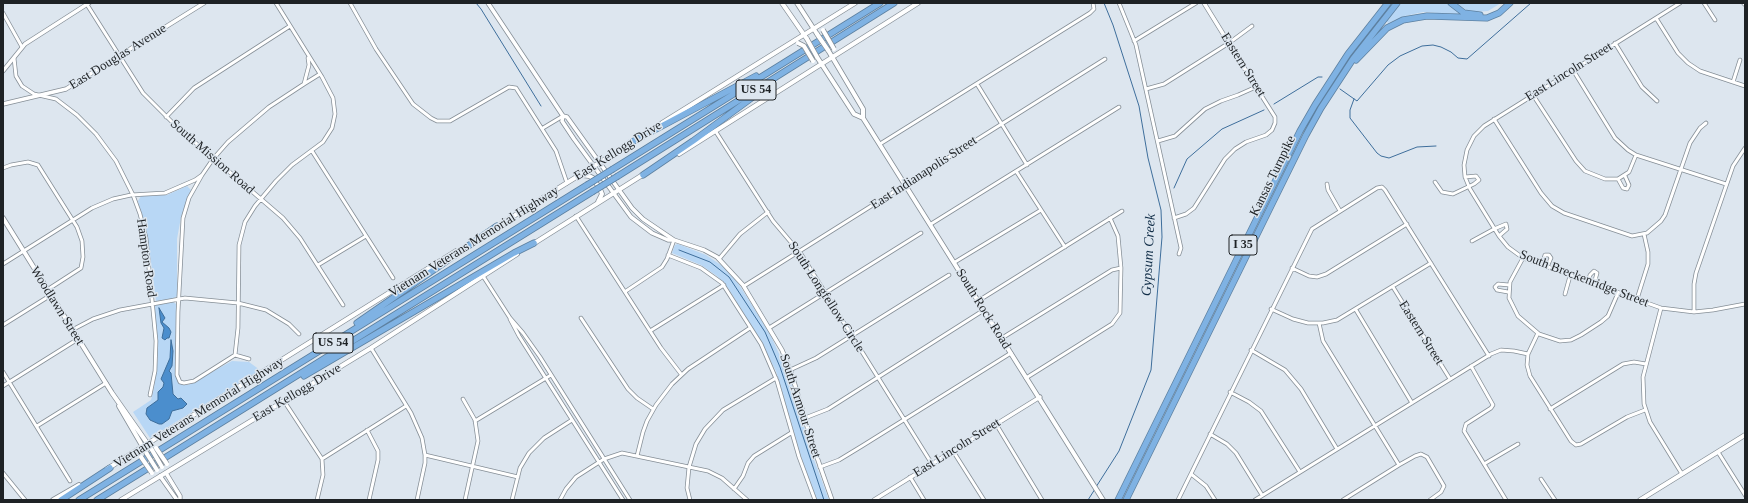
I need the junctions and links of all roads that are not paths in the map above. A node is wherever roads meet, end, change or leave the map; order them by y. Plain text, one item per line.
1 (87, 3) edge
2 (204, 3) edge
3 (276, 3) edge
4 (350, 3) edge
5 (488, 3) edge
6 (782, 3) edge
7 (797, 3) edge
8 (855, 3) edge
9 (880, 3) edge
10 (894, 3) edge
11 (918, 3) edge
12 (1093, 3) edge
13 (1119, 3) edge
14 (1196, 3) edge
15 (1204, 3) edge
16 (1388, 3) edge
17 (1397, 3) edge
18 (1451, 3) edge
19 (1506, 3) edge
20 (1510, 3) edge
21 (1680, 3) edge
22 (1704, 3) edge
23 (3, 13) edge
24 (1656, 18) junction
25 (1715, 20) dead end
26 (826, 21) junction
27 (290, 26) junction
28 (1252, 26) dead end
29 (814, 28) junction
30 (804, 35) junction
31 (1134, 41) junction
32 (1229, 43) junction
33 (1615, 43) junction
34 (789, 44) junction
35 (22, 47) junction
36 (844, 50) junction
37 (802, 52) junction
38 (307, 54) junction
39 (119, 56) junction
40 (14, 57) junction
41 (832, 58) junction
42 (806, 59) junction
43 (1105, 59) dead end
44 (1740, 60) dead end
45 (822, 65) junction
46 (1573, 70) junction
47 (3, 71) edge
48 (810, 72) junction
49 (320, 74) junction
50 (1733, 82) junction
51 (1336, 83) junction
52 (304, 84) junction
53 (977, 84) junction
54 (1256, 86) junction
55 (1745, 86) edge
56 (1146, 89) junction
57 (1534, 95) junction
58 (44, 96) junction
59 (1658, 101) dead end
60 (3, 104) edge
61 (1119, 107) dead end
62 (563, 116) junction
63 (166, 117) junction
64 (863, 118) junction
65 (1494, 119) junction
66 (1706, 123) dead end
67 (1001, 124) junction
68 (543, 128) junction
69 (716, 132) junction
70 (1158, 142) junction
71 (630, 143) junction
72 (880, 144) junction
73 (1745, 148) edge
74 (1467, 150) joint
75 (312, 151) junction
76 (1636, 155) junction
77 (214, 158) junction
78 (599, 162) junction
79 (1027, 165) junction
80 (594, 166) junction
81 (3, 168) edge
82 (1680, 169) junction
83 (1016, 171) junction
84 (202, 174) junction
85 (579, 175) junction
86 (644, 175) junction
87 (1625, 176) junction
88 (1465, 177) junction
89 (1618, 179) junction
90 (1435, 182) dead end
91 (567, 183) junction
92 (1327, 184) dead end
93 (1726, 184) junction
94 (906, 185) junction
95 (1469, 187) junction
96 (619, 190) junction
97 (613, 194) junction
98 (133, 195) junction
99 (261, 199) junction
100 (597, 204) junction
101 (1041, 210) junction
102 (1122, 211) dead end
103 (1340, 211) junction
104 (768, 212) junction
105 (576, 216) junction
106 (3, 218) edge
107 (1110, 218) junction
108 (1174, 218) junction
109 (73, 220) junction
110 (931, 224) junction
111 (1406, 224) junction
112 (497, 226) junction
113 (1494, 229) junction
114 (921, 233) dead end
115 (1644, 234) junction
116 (366, 236) junction
117 (1498, 236) junction
118 (674, 240) junction
119 (1472, 241) dead end
120 (534, 243) junction
121 (1065, 247) junction
122 (23, 250) junction
123 (799, 252) junction
124 (1179, 254) dead end
125 (668, 255) junction
126 (1523, 258) junction
127 (719, 259) junction
128 (954, 262) junction
129 (1431, 263) junction
130 (3, 264) edge
131 (318, 265) junction
132 (1542, 265) junction
133 (1548, 267) junction
134 (1121, 268) junction
135 (1292, 268) junction
136 (949, 275) dead end
137 (483, 276) junction
138 (1570, 276) junction
139 (393, 278) dead end
140 (1588, 282) junction
141 (1594, 284) junction
142 (724, 285) junction
143 (1509, 285) junction
144 (744, 286) junction
145 (1393, 287) junction
146 (47, 290) junction
147 (626, 291) junction
148 (1508, 292) junction
149 (1618, 293) junction
150 (825, 294) junction
151 (1565, 294) dead end
152 (51, 295) junction
153 (1637, 299) junction
154 (179, 300) junction
155 (978, 301) junction
156 (238, 303) junction
157 (153, 304) junction
158 (1745, 304) edge
159 (343, 305) dead end
160 (1661, 308) junction
161 (1271, 309) junction
162 (984, 310) junction
163 (1356, 310) junction
164 (1694, 312) junction
165 (510, 318) junction
166 (581, 318) dead end
167 (1319, 323) junction
168 (3, 325) edge
169 (750, 328) junction
170 (769, 328) junction
171 (72, 330) junction
172 (650, 331) junction
173 (523, 333) junction
174 (1538, 333) junction
175 (299, 334) dead end
176 (519, 336) junction
177 (852, 336) junction
178 (1002, 338) junction
179 (78, 340) junction
180 (371, 348) junction
181 (1251, 350) junction
182 (1011, 353) junction
183 (1528, 354) junction
184 (235, 355) junction
185 (1489, 356) junction
186 (249, 360) dead end
187 (1646, 364) junction
188 (1471, 366) junction
189 (790, 370) junction
190 (3, 372) edge
191 (286, 372) junction
192 (681, 374) junction
193 (551, 375) junction
194 (546, 378) junction
195 (776, 378) junction
196 (878, 378) junction
197 (1026, 378) junction
198 (1450, 379) junction
199 (9, 382) junction
200 (106, 383) junction
201 (3, 386) edge
202 (1230, 392) junction
203 (112, 393) junction
204 (150, 395) dead end
205 (1040, 397) junction
206 (463, 399) dead end
207 (284, 401) junction
208 (1412, 402) junction
209 (406, 406) junction
210 (653, 409) junction
211 (1550, 409) junction
212 (1645, 410) junction
213 (234, 416) junction
214 (805, 418) junction
215 (572, 420) junction
216 (905, 420) junction
217 (475, 421) junction
218 (996, 424) junction
219 (37, 426) junction
220 (1375, 426) junction
221 (367, 430) junction
222 (791, 433) junction
223 (1210, 434) junction
224 (1745, 435) edge
225 (160, 437) junction
226 (148, 444) junction
227 (1518, 444) dead end
228 (143, 447) junction
229 (154, 449) junction
230 (1337, 449) junction
231 (953, 451) junction
232 (1718, 452) junction
233 (425, 455) junction
234 (129, 456) junction
235 (637, 456) junction
236 (322, 459) junction
237 (604, 459) junction
238 (599, 462) junction
239 (932, 464) junction
240 (1484, 464) junction
241 (179, 465) junction
242 (1399, 465) junction
243 (473, 467) junction
244 (689, 467) junction
245 (820, 467) junction
246 (110, 468) junction
247 (166, 472) junction
248 (1300, 472) junction
249 (3, 473) edge
250 (1191, 474) junction
251 (1682, 474) junction
252 (160, 476) junction
253 (518, 477) junction
254 (910, 477) junction
255 (1541, 479) dead end
256 (70, 481) dead end
257 (147, 484) junction
258 (734, 489) junction
259 (1262, 495) junction
260 (1745, 495) edge
261 (25, 500) edge
262 (53, 500) edge
263 (61, 500) edge
264 (79, 500) edge
265 (97, 500) edge
266 (121, 500) edge
267 (177, 500) edge
268 (180, 500) edge
269 (317, 500) edge
270 (368, 500) edge
271 (417, 500) edge
272 (464, 500) edge
273 (512, 500) edge
274 (560, 500) edge
275 (623, 500) edge
276 (630, 500) edge
277 (690, 500) edge
278 (747, 500) edge
279 (815, 500) edge
280 (832, 500) edge
281 (874, 500) edge
282 (924, 500) edge
283 (984, 500) edge
284 (1042, 500) edge
285 (1103, 500) edge
286 (1118, 500) edge
287 (1126, 500) edge
288 (1178, 500) edge
289 (1214, 500) edge
290 (1255, 500) edge
291 (1343, 500) edge
292 (1430, 500) edge
293 (1506, 500) edge
294 (1555, 500) edge
295 (1640, 500) edge

1 - 35 street
1 - 39 street, South Mission Road
2 - 39 street, East Douglas Avenue
3 - 27 street
4 - 68 street
5 - 62 street
6 - 30 main road, South Rock Road
7 - 29 main road, South Rock Road
8 - 26 main road, East Kellogg Drive
9 - 37 highway, Vietnam Veterans Memorial Highway / US 54
10 - 42 highway, Vietnam Veterans Memorial Highway / US 54
11 - 36 main road, East Kellogg Drive
12 - 53 street
13 - 31 street
14 - 31 street
15 - 32 street, Eastern Street
16 - 286 highway, Kansas Turnpike / I 35
17 - 51 highway, Kansas Turnpike / I 35
18 - 19 highway
20 - 51 highway
21 - 24 street, East Lincoln Street
22 - 25 street
23 - 35 street
24 - 33 street, East Lincoln Street
24 - 50 street
26 - 29 main road, East Kellogg Drive
26 - 36 main road, bridge
27 - 38 street
27 - 63 street
28 - 32 street
29 - 30 main road, East Kellogg Drive
29 - 41 main road, South Rock Road, bridge
30 - 34 main road, East Kellogg Drive
30 - 45 main road, South Rock Road, bridge
31 - 56 street
32 - 54 street, Eastern Street
32 - 56 street
33 - 46 street, East Lincoln Street
33 - 59 street
34 - 48 main road, bridge
34 - 71 main road, East Kellogg Drive
35 - 40 street
36 - 41 main road, East Kellogg Drive
37 - 71 highway
37 - 191 highway, Vietnam Veterans Memorial Highway / US 54, bridge
38 - 49 street
38 - 52 street
39 - 58 street, East Douglas Avenue
39 - 63 street, South Mission Road
40 - 47 street
40 - 58 street, Hampton Road
41 - 45 main road, East Kellogg Drive
41 - 64 main road, South Rock Road
42 - 86 highway
42 - 213 highway, Vietnam Veterans Memorial Highway / US 54, bridge
43 - 67 street, East Indianapolis Street
44 - 50 street
45 - 48 main road, East Kellogg Drive
45 - 64 main road, South Rock Road
46 - 57 street, East Lincoln Street
46 - 76 street
48 - 69 main road, East Kellogg Drive
49 - 52 street
49 - 75 street
50 - 55 street
51 - 287 highway, Kansas Turnpike / I 35
52 - 77 street
53 - 67 street
53 - 72 street
54 - 70 street
54 - 108 street, Eastern Street
56 - 70 street
57 - 65 street, East Lincoln Street
57 - 89 street
58 - 60 street, East Douglas Avenue
58 - 98 street, Hampton Road
61 - 79 street
62 - 68 street
62 - 78 street, South Armour Street
62 - 80 street, South Armour Street
63 - 77 street, South Mission Road
64 - 72 main road, South Rock Road
65 - 74 street, East Lincoln Street
65 - 115 street
66 - 82 street
67 - 79 street
67 - 94 street, East Indianapolis Street
68 - 91 street
69 - 86 main road, East Kellogg Drive
69 - 104 street, South Longfellow Circle
70 - 108 street
71 - 78 main road, East Kellogg Drive
72 - 94 main road, South Rock Road
73 - 93 street
74 - 88 street, South Breckenridge Street
75 - 99 street
75 - 116 street
76 - 82 street
76 - 87 street
77 - 84 street
77 - 99 street, South Mission Road
78 - 80 main road, East Kellogg Drive
78 - 96 street, South Armour Street
79 - 83 street
80 - 85 main road, East Kellogg Drive
80 - 97 street, South Armour Street
81 - 109 street
82 - 93 street
82 - 115 street
83 - 101 street
83 - 110 street
84 - 98 street
84 - 154 street
85 - 91 main road, East Kellogg Drive
85 - 100 main road
86 - 96 main road, East Kellogg Drive
87 - 89 street
87 - 89 street
88 - 95 street, South Breckenridge Street
88 - 95 street
90 - 95 street
91 - 112 main road, East Kellogg Drive
92 - 103 street
93 - 164 street
94 - 110 main road, South Rock Road
94 - 123 street, East Indianapolis Street
95 - 113 street, South Breckenridge Street
96 - 97 main road, East Kellogg Drive
96 - 118 street, South Armour Street
97 - 100 main road, East Kellogg Drive
97 - 118 street, South Armour Street
98 - 109 street
98 - 157 street, Hampton Road
99 - 131 street, South Mission Road
99 - 156 street
100 - 105 main road, East Kellogg Drive
101 - 121 street
101 - 128 street
102 - 107 street
103 - 111 street
103 - 135 street
104 - 123 street, South Longfellow Circle
104 - 127 street
105 - 120 main road, East Kellogg Drive
105 - 147 street
106 - 122 main road, Woodlawn Street
107 - 121 street
107 - 134 street
108 - 124 street
109 - 122 street
109 - 146 street
110 - 128 main road, South Rock Road
111 - 129 street
111 - 135 street
112 - 191 highway
112 - 225 main road, East Kellogg Drive
113 - 117 street, South Breckenridge Street
113 - 117 street
113 - 119 street
114 - 150 street
115 - 153 street
116 - 131 street
116 - 139 street
117 - 126 street, South Breckenridge Street
118 - 125 street
118 - 127 street, South Armour Street
120 - 137 main road, East Kellogg Drive
120 - 213 highway
121 - 155 street
122 - 130 street
122 - 146 main road, Woodlawn Street
123 - 144 street, East Indianapolis Street
123 - 150 street, South Longfellow Circle
125 - 142 street, South Armour Street
125 - 147 street
126 - 132 street, South Breckenridge Street
126 - 143 street
127 - 144 street, South Armour Street
128 - 155 main road, South Rock Road
129 - 145 street
129 - 185 street
131 - 159 street, South Mission Road
132 - 133 street, South Breckenridge Street
132 - 133 street
133 - 138 street, South Breckenridge Street
134 - 178 street
134 - 197 street
135 - 161 street
136 - 177 street
137 - 165 street
137 - 180 main road, East Kellogg Drive
138 - 140 street, South Breckenridge Street
138 - 151 street
140 - 141 street, South Breckenridge Street
140 - 141 street
141 - 149 street, South Breckenridge Street
142 - 169 street, South Armour Street
142 - 172 street
143 - 148 street
143 - 148 street
144 - 170 street, South Armour Street
145 - 163 street
145 - 198 street, Eastern Street
146 - 152 main road, Woodlawn Street
147 - 172 street
148 - 174 street
149 - 153 street, South Breckenridge Street
149 - 174 street
150 - 170 street
150 - 177 street, South Longfellow Circle
152 - 168 street
152 - 171 main road, Woodlawn Street
153 - 160 street, South Breckenridge Street
154 - 156 street
154 - 157 street
154 - 184 street
155 - 162 main road, South Rock Road
156 - 175 street
156 - 184 street
157 - 171 street
157 - 204 street, Hampton Road
158 - 164 street, South Breckenridge Street
160 - 164 street, South Breckenridge Street
160 - 187 street
161 - 167 street
161 - 181 street
162 - 178 main road, South Rock Road
162 - 196 street
163 - 167 street
163 - 208 street
165 - 173 street
165 - 176 street
166 - 210 street
167 - 220 street
169 - 192 street
169 - 195 street, South Armour Street
170 - 189 street, South Armour Street
171 - 179 main road, Woodlawn Street
172 - 192 street
173 - 176 street
173 - 193 street
174 - 183 street
176 - 194 street
177 - 189 street
177 - 196 street, South Longfellow Circle
178 - 182 main road, South Rock Road
179 - 199 street
179 - 200 main road, Woodlawn Street
180 - 207 main road, East Kellogg Drive
180 - 209 street
181 - 202 street
181 - 230 street
182 - 197 main road, South Rock Road
182 - 216 street
183 - 185 street
183 - 211 street
184 - 186 street
185 - 188 street
187 - 211 street
187 - 212 street
188 - 198 street
188 - 240 street
189 - 214 street, South Armour Street
190 - 199 street
191 - 264 highway, Vietnam Veterans Memorial Highway / US 54
192 - 210 street
193 - 194 street
193 - 237 street
194 - 215 street
194 - 217 street
195 - 222 street, South Armour Street
195 - 244 street
196 - 214 street
196 - 216 street, South Longfellow Circle
197 - 205 main road, South Rock Road
198 - 208 street
199 - 201 street
199 - 219 street
200 - 203 main road, Woodlawn Street
200 - 219 street
202 - 223 street
202 - 248 street
203 - 226 main road, Woodlawn Street
203 - 228 main road, Woodlawn Street
205 - 218 street, East Lincoln Street
205 - 285 main road, South Rock Road
206 - 217 street
207 - 236 street
207 - 241 main road, East Kellogg Drive
208 - 220 street
209 - 221 street
209 - 233 street
210 - 235 street
211 - 212 street
212 - 251 street
213 - 265 highway, Vietnam Veterans Memorial Highway / US 54
214 - 245 street, South Armour Street
215 - 238 street
215 - 253 street
216 - 239 street, South Longfellow Circle
216 - 245 street
217 - 243 street
218 - 231 street, East Lincoln Street
218 - 284 street
219 - 256 street
220 - 230 street
220 - 242 street
221 - 236 street
221 - 270 street
222 - 258 street
222 - 279 street, South Armour Street
223 - 250 street
223 - 259 street
224 - 232 main road
225 - 226 main road, East Kellogg Drive
225 - 229 main road
226 - 228 main road, East Kellogg Drive
226 - 229 main road, Woodlawn Street
227 - 240 street
228 - 234 main road, East Kellogg Drive
228 - 252 main road, Woodlawn Street, bridge
229 - 241 main road, bridge
229 - 247 main road, Woodlawn Street, bridge
230 - 248 street
231 - 239 street, East Lincoln Street
231 - 283 street
232 - 251 main road
232 - 260 street
233 - 243 street
233 - 271 street
234 - 246 main road, East Kellogg Drive
234 - 257 main road, bridge
235 - 237 street
235 - 244 street
236 - 269 street
237 - 238 street
237 - 276 street
238 - 274 street
238 - 275 street
239 - 254 street, East Lincoln Street
240 - 293 street
241 - 247 main road, East Kellogg Drive
242 - 291 street
242 - 292 street
243 - 253 street
243 - 272 street
244 - 258 street
244 - 277 street
245 - 280 street, South Armour Street
246 - 262 main road, East Kellogg Drive
246 - 263 highway
247 - 252 main road, East Kellogg Drive
247 - 268 street, Woodlawn Street
248 - 259 street
249 - 261 street
250 - 288 street
250 - 289 street
251 - 295 main road
252 - 257 main road, East Kellogg Drive
252 - 267 street, Woodlawn Street
253 - 273 street
254 - 281 street, East Lincoln Street
254 - 282 street
255 - 294 street
257 - 266 main road, East Kellogg Drive
258 - 278 street
259 - 290 street

